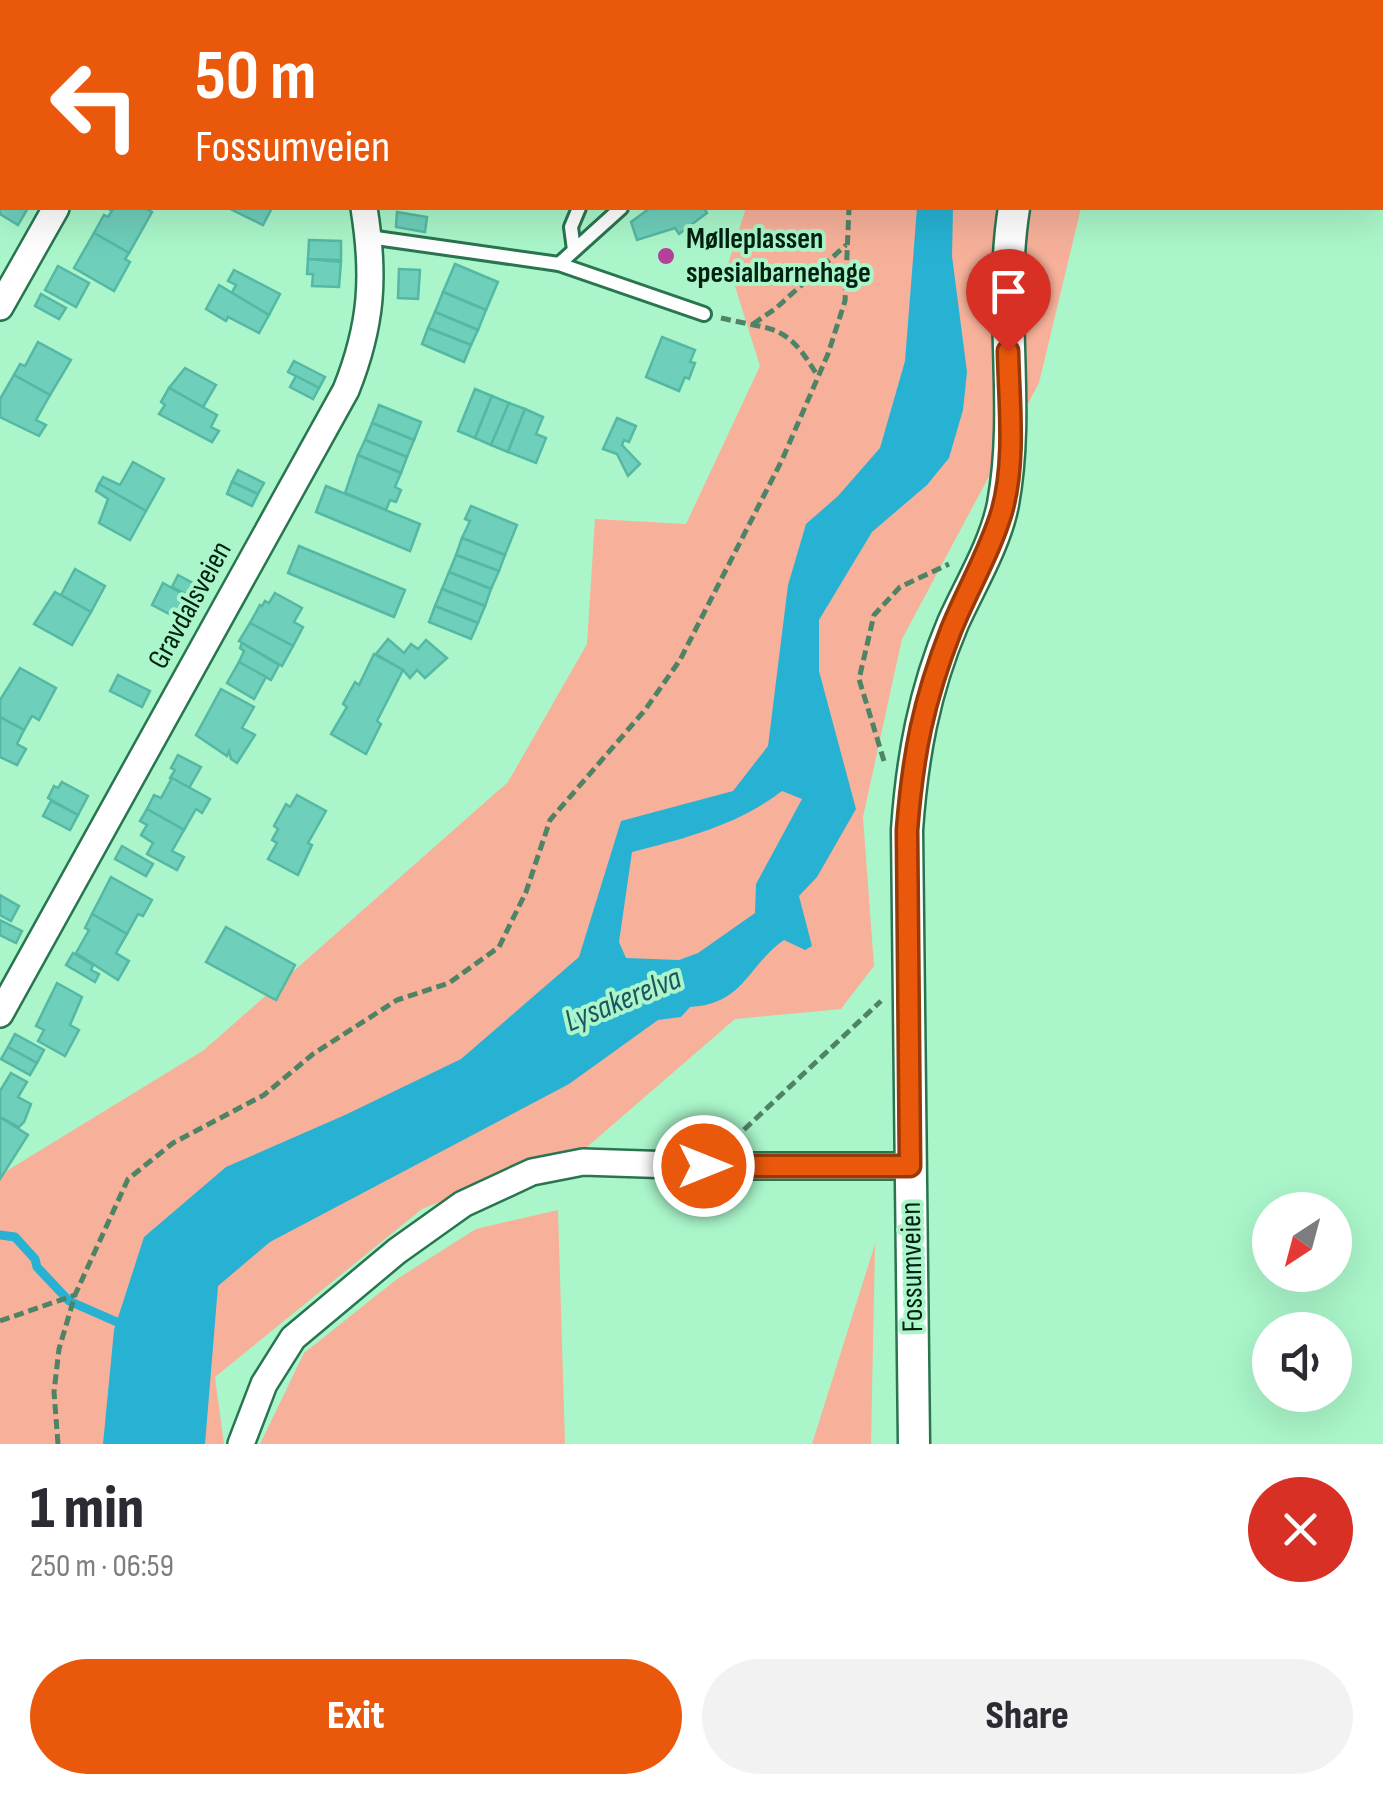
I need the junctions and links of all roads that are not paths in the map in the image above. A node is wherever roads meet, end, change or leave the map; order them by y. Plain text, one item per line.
1 (55, 210) edge
2 (364, 210) edge
3 (578, 210) edge
4 (619, 210) edge
5 (1014, 210) edge
6 (369, 237) junction
7 (574, 250) junction
8 (559, 264) junction
9 (0, 307) edge
10 (704, 314) road end
11 (0, 1014) edge
12 (910, 1166) junction
13 (241, 1444) edge
14 (914, 1444) edge

1 - 9 street
2 - 6 street, Gravdalsveien
3 - 7 lane
4 - 7 lane
5 - 12 street, Fossumveien
6 - 8 lane
6 - 11 street, Gravdalsveien
7 - 8 lane
8 - 10 lane
12 - 13 street
12 - 14 street, Fossumveien

